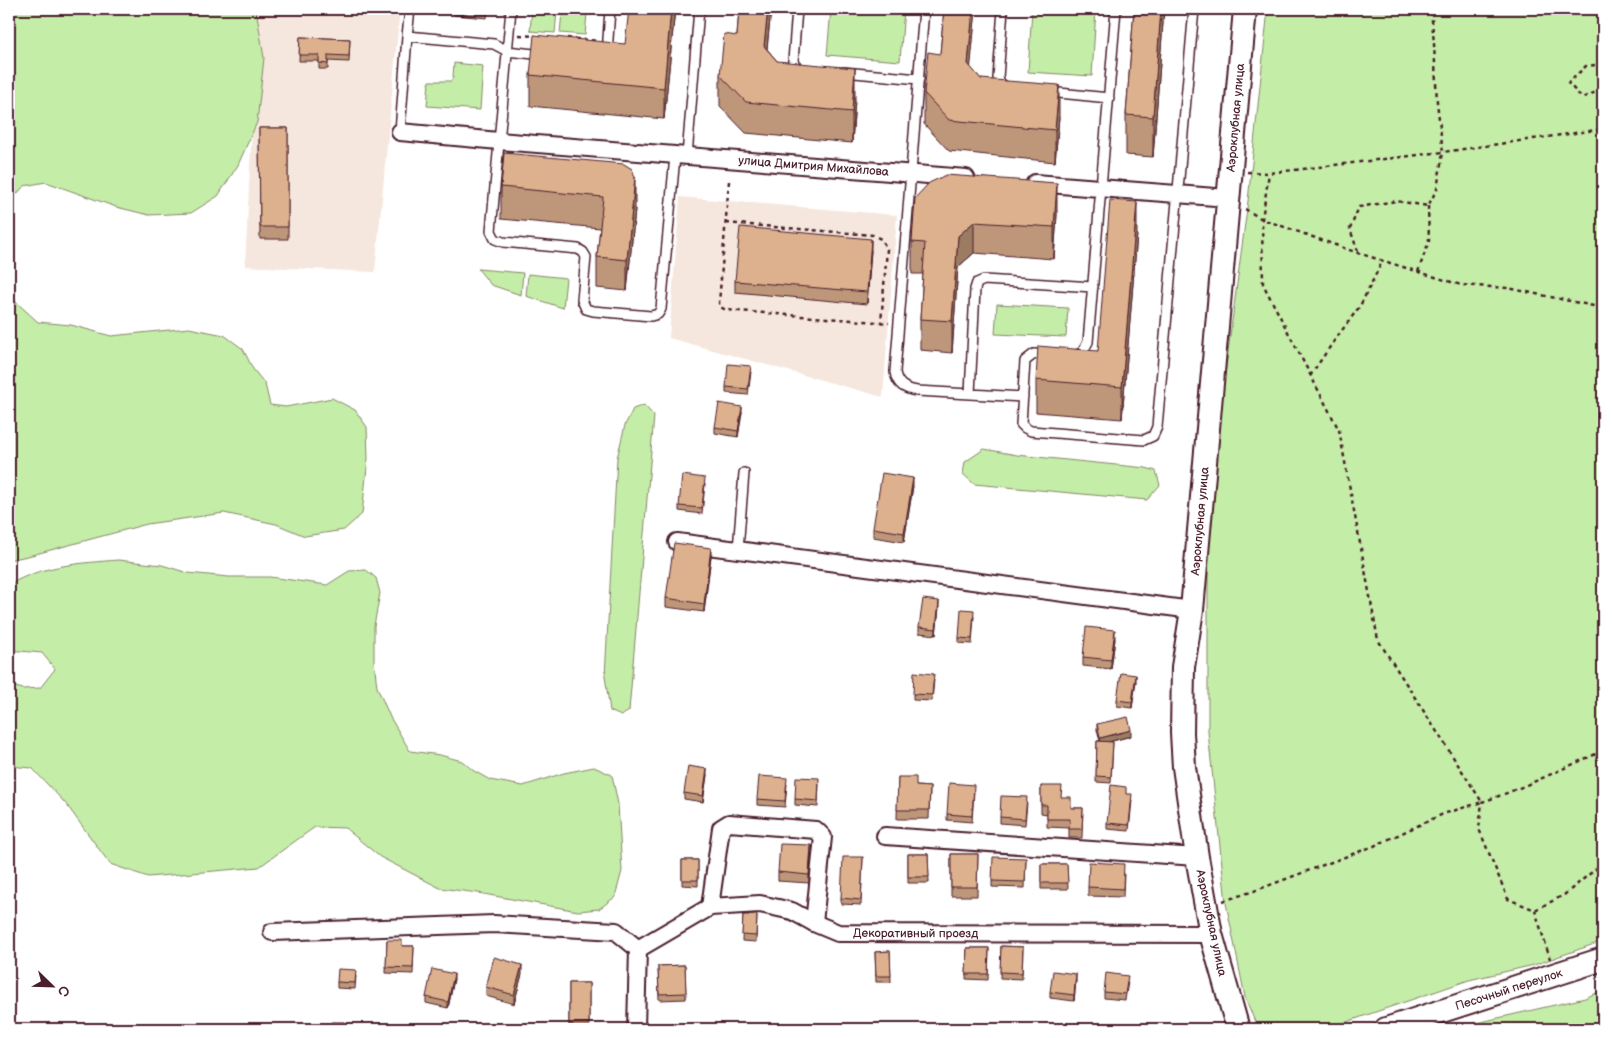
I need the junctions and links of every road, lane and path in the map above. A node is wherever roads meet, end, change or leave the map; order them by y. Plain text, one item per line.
1 (410, 9) edge
2 (510, 9) edge
3 (575, 9) edge
4 (610, 9) edge
5 (699, 9) edge
6 (797, 9) edge
7 (924, 9) edge
8 (1003, 9) edge
9 (1116, 9) edge
10 (1194, 9) edge
11 (1245, 9) edge
12 (1431, 9) edge
13 (591, 10) edge
14 (508, 34) junction
15 (407, 36) junction
16 (536, 36) edge
17 (563, 38) edge
18 (608, 41) junction
19 (507, 51) junction
20 (552, 56) edge
21 (598, 61) edge
22 (1603, 64) edge
23 (810, 70) edge
24 (830, 71) edge
25 (919, 79) junction
26 (1017, 89) edge
27 (1603, 89) edge
28 (1035, 90) edge
29 (1109, 98) junction
30 (1603, 129) edge
31 (400, 132) joint
32 (499, 141) junction
33 (1443, 152) junction
34 (681, 156) junction
35 (1230, 172) junction
36 (1269, 172) junction
37 (911, 174) junction
38 (977, 179) edge
39 (729, 182) dead end
40 (1015, 182) edge
41 (1101, 188) junction
42 (1178, 195) junction
43 (1228, 198) junction
44 (1428, 206) junction
45 (1262, 219) junction
46 (726, 223) junction
47 (1358, 253) junction
48 (1383, 260) junction
49 (1418, 272) junction
50 (1093, 287) junction
51 (1603, 308) edge
52 (881, 323) junction
53 (899, 324) junction
54 (1310, 376) junction
55 (970, 394) junction
56 (1023, 397) junction
57 (744, 473) dead end
58 (677, 542) edge
59 (738, 550) junction
60 (1192, 610) junction
61 (1603, 752) edge
62 (1482, 802) junction
63 (885, 836) dead end
64 (1197, 857) junction
65 (1603, 862) edge
66 (710, 906) junction
67 (1206, 906) junction
68 (1535, 910) junction
69 (814, 923) junction
70 (272, 932) dead end
71 (1211, 934) junction
72 (638, 948) junction
73 (1603, 959) edge
74 (1555, 976) junction
75 (636, 1029) edge
76 (1238, 1029) edge
77 (1386, 1029) edge

1 - 15 lane
2 - 14 lane
3 - 13 path
4 - 18 lane
5 - 34 lane
6 - 23 lane
7 - 25 lane
8 - 26 lane
9 - 29 lane
10 - 42 lane
11 - 35 street, Аэроклубная улица
12 - 33 path
14 - 16 path
14 - 19 lane
15 - 19 lane
15 - 31 lane
17 - 18 path
18 - 21 lane
19 - 20 lane
19 - 32 lane
22 - 27 path
24 - 25 lane
25 - 37 lane
28 - 29 lane
29 - 41 lane
30 - 33 path
31 - 32 street, улица Дмитрия Михайлова
32 - 34 street, улица Дмитрия Михайлова
32 - 34 lane
33 - 36 path
33 - 44 path
34 - 37 street, улица Дмитрия Михайлова
35 - 36 path
35 - 43 street, Аэроклубная улица
36 - 45 path
37 - 38 street, улица Дмитрия Михайлова
37 - 53 lane
39 - 46 path
40 - 41 street
41 - 42 street
41 - 50 lane
42 - 43 street
42 - 56 lane
43 - 45 path
43 - 60 street, Аэроклубная улица
44 - 47 path
44 - 49 path
45 - 47 path
45 - 54 path
46 - 52 path
46 - 52 path
47 - 48 path
48 - 49 path
48 - 54 path
49 - 51 path
50 - 55 lane
50 - 56 lane
52 - 53 path
53 - 55 lane
54 - 62 path
55 - 56 lane
57 - 59 lane
58 - 59 street
59 - 60 street
60 - 64 street, Аэроклубная улица
61 - 62 path
62 - 67 path
62 - 68 path
63 - 64 street
64 - 67 street, Аэроклубная улица
65 - 68 path
66 - 69 street, Декоративный проезд
66 - 69 street
66 - 72 street, Декоративный проезд
67 - 71 street, Аэроклубная улица
68 - 74 path
69 - 71 street, Декоративный проезд
70 - 72 street
71 - 76 street, Аэроклубная улица
72 - 75 street
73 - 74 street, Песочный переулок
74 - 77 street, Песочный переулок

